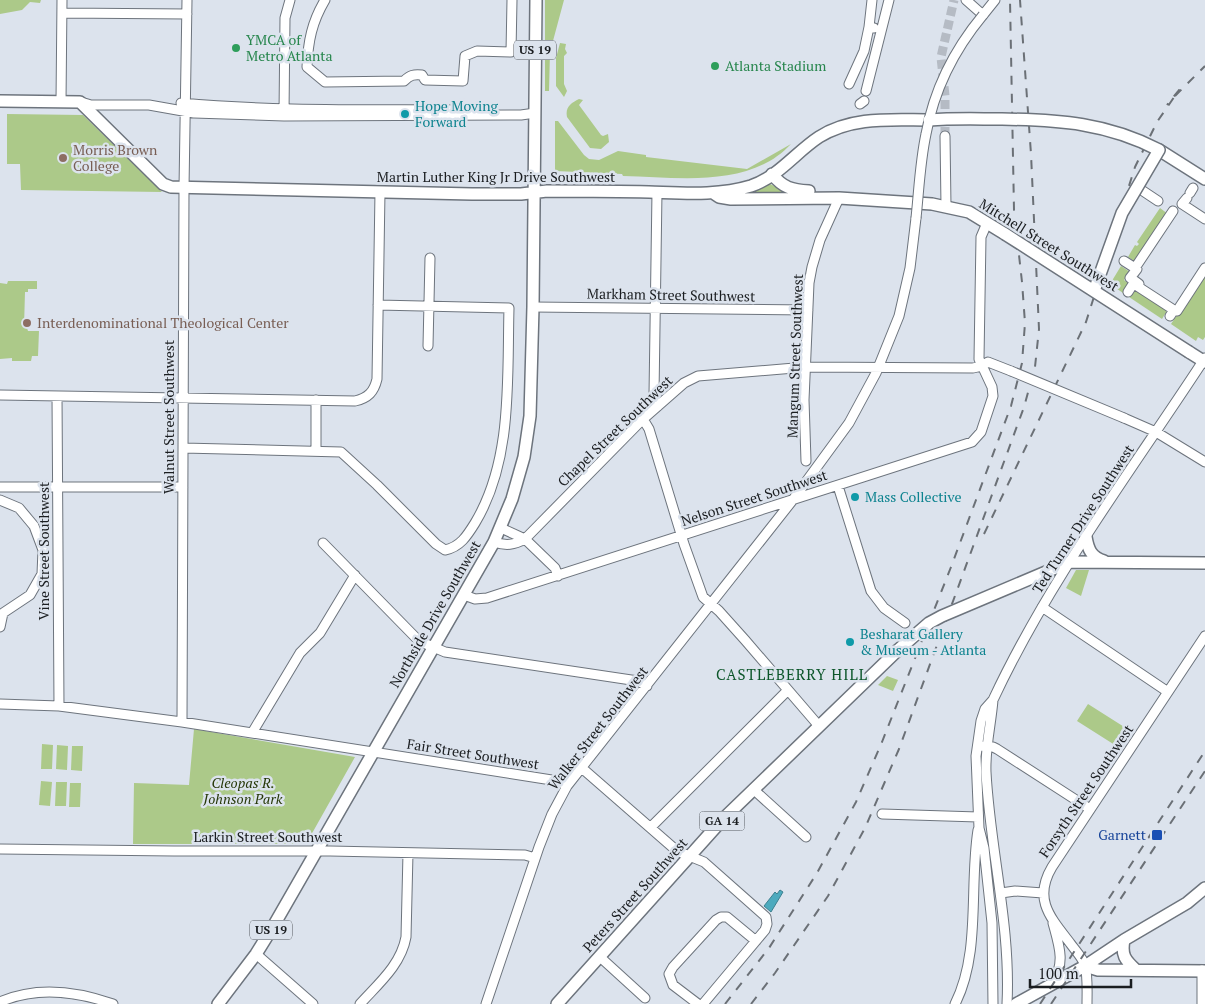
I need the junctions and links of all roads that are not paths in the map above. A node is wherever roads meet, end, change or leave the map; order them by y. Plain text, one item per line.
1 (62, 0) edge
2 (187, 0) edge
3 (290, 0) edge
4 (325, 0) edge
5 (512, 0) edge
6 (536, 0) edge
7 (872, 0) edge
8 (889, 0) edge
9 (966, 0) edge
10 (995, 0) edge
11 (62, 13) junction
12 (187, 14) junction
13 (983, 14) junction
14 (869, 27) junction
15 (881, 30) junction
16 (848, 84) dead end
17 (864, 99) dead end
18 (0, 101) edge
19 (61, 102) junction
20 (80, 102) junction
21 (186, 107) junction
22 (284, 112) junction
23 (531, 113) junction
24 (929, 120) junction
25 (945, 136) tunnel mouth
26 (1159, 150) junction
27 (772, 174) junction
28 (1205, 179) edge
29 (184, 188) junction
30 (1143, 191) dead end
31 (380, 192) junction
32 (534, 192) junction
33 (657, 192) junction
34 (712, 193) junction
35 (839, 198) junction
36 (1158, 201) dead end
37 (946, 206) junction
38 (1205, 219) edge
39 (987, 223) junction
40 (430, 258) dead end
41 (1124, 261) dead end
42 (1136, 268) junction
43 (1205, 268) edge
44 (1135, 281) junction
45 (1094, 291) junction
46 (1126, 295) dead end
47 (378, 305) junction
48 (429, 306) junction
49 (533, 307) junction
50 (655, 309) junction
51 (808, 310) junction
52 (428, 346) dead end
53 (1204, 360) edge
54 (982, 366) junction
55 (806, 367) junction
56 (878, 368) junction
57 (0, 395) edge
58 (57, 396) junction
59 (183, 398) junction
60 (316, 400) junction
61 (658, 406) junction
62 (643, 419) junction
63 (1156, 432) junction
64 (183, 448) junction
65 (316, 451) junction
66 (806, 461) dead end
67 (1205, 462) edge
68 (838, 486) junction
69 (0, 487) edge
70 (58, 487) junction
71 (183, 487) junction
72 (0, 500) edge
73 (792, 501) junction
74 (501, 528) junction
75 (682, 536) junction
76 (1086, 536) junction
77 (525, 539) junction
78 (494, 542) junction
79 (323, 543) dead end
80 (1070, 562) junction
81 (1108, 562) junction
82 (1205, 562) edge
83 (355, 575) junction
84 (558, 576) junction
85 (464, 595) junction
86 (711, 604) junction
87 (1042, 607) junction
88 (905, 623) dead end
89 (0, 627) edge
90 (1205, 636) edge
91 (434, 647) junction
92 (647, 686) junction
93 (788, 690) junction
94 (1168, 692) junction
95 (0, 704) edge
96 (58, 706) junction
97 (182, 722) junction
98 (819, 726) junction
99 (252, 732) junction
100 (982, 746) junction
101 (373, 753) junction
102 (583, 769) junction
103 (567, 786) junction
104 (753, 789) junction
105 (1090, 809) junction
106 (882, 814) dead end
107 (978, 817) junction
108 (650, 827) junction
109 (979, 828) junction
110 (806, 837) dead end
111 (0, 849) edge
112 (317, 851) junction
113 (408, 852) junction
114 (690, 856) junction
115 (535, 858) junction
116 (1205, 888) edge
117 (1001, 893) junction
118 (1043, 893) junction
119 (1050, 916) junction
120 (1124, 940) junction
121 (756, 941) junction
122 (256, 954) junction
123 (600, 957) junction
124 (1085, 966) junction
125 (1136, 970) junction
126 (1203, 970) edge
127 (1052, 983) junction
128 (646, 998) dead end
129 (0, 1001) edge
130 (993, 1001) edge
131 (1021, 1001) edge
132 (113, 1004) edge
133 (219, 1004) edge
134 (313, 1004) edge
135 (360, 1004) edge
136 (486, 1004) edge
137 (557, 1004) edge
138 (698, 1004) edge
139 (703, 1004) edge
140 (955, 1004) edge
141 (1007, 1004) edge
142 (1086, 1004) edge
143 (1202, 1004) edge

1 - 11 street
2 - 12 street, Walnut Street Southwest
3 - 22 street
4 - 5 street
6 - 23 main road, US 19
7 - 14 street
8 - 15 street
9 - 13 street
10 - 13 street, Walker Street Southwest
11 - 12 street
11 - 19 street
12 - 21 street, Walnut Street Southwest
13 - 24 street, Walker Street Southwest, bridge
14 - 15 street
14 - 16 street
15 - 17 street
18 - 19 main road
19 - 20 main road
20 - 21 street
20 - 29 main road, Martin Luther King Jr Drive Southwest
21 - 22 street
21 - 29 street, Walnut Street Southwest
22 - 23 street
23 - 32 main road, US 19
24 - 26 main road, Martin Luther King Jr Drive Southwest, bridge
24 - 27 main road, Martin Luther King Jr Drive Southwest
24 - 56 street, Walker Street Southwest, bridge
25 - 37 street
26 - 28 main road
26 - 45 main road, bridge
27 - 34 main road, Martin Luther King Jr Drive Southwest
27 - 35 main road
29 - 31 main road, Martin Luther King Jr Drive Southwest
29 - 59 street, Walnut Street Southwest
30 - 36 street
31 - 32 main road, Martin Luther King Jr Drive Southwest
31 - 47 street
32 - 33 main road, Martin Luther King Jr Drive Southwest
32 - 49 main road, Northside Drive Southwest / US 19
33 - 34 main road, Martin Luther King Jr Drive Southwest
33 - 50 street
34 - 35 main road, Mitchell Street Southwest
35 - 37 main road, Mitchell Street Southwest
35 - 51 street, Mangum Street Southwest
37 - 39 main road, Mitchell Street Southwest
38 - 42 street
39 - 45 main road, Mitchell Street Southwest, bridge
39 - 54 street
40 - 48 street
41 - 42 street
42 - 44 street
43 - 44 street
44 - 46 street
45 - 53 main road, Mitchell Street Southwest, bridge
47 - 48 street
47 - 60 street
48 - 52 street
48 - 65 street
49 - 50 street, Markham Street Southwest
49 - 74 main road, Northside Drive Southwest / US 19
50 - 51 street, Markham Street Southwest
50 - 61 street
51 - 55 street, Mangum Street Southwest
53 - 63 street, Ted Turner Drive Southwest
54 - 56 street, Chapel Street Southwest
54 - 63 street, Chapel Street Southwest, bridge
54 - 68 street, Nelson Street Southwest
55 - 56 street, Chapel Street Southwest
55 - 61 street, Chapel Street Southwest
55 - 66 street, Mangum Street Southwest
56 - 73 street, Walker Street Southwest
57 - 58 street
58 - 59 street
58 - 70 street, Vine Street Southwest
59 - 60 street
59 - 64 street, Walnut Street Southwest
60 - 65 street
61 - 62 street, Chapel Street Southwest
62 - 75 street
62 - 77 street, Chapel Street Southwest
63 - 67 street
63 - 76 street, Ted Turner Drive Southwest
64 - 65 street
64 - 71 street, Walnut Street Southwest
68 - 73 street, Nelson Street Southwest
68 - 88 street
69 - 70 street
70 - 71 street
70 - 96 street, Vine Street Southwest
71 - 97 street, Walnut Street Southwest
72 - 89 street
73 - 75 street, Nelson Street Southwest
73 - 86 street, Walker Street Southwest
74 - 77 street
74 - 78 main road, Northside Drive Southwest / US 19
75 - 84 street, Nelson Street Southwest
75 - 86 street
76 - 80 street, Ted Turner Drive Southwest
76 - 81 main road
77 - 78 street
77 - 84 street
78 - 85 main road, Northside Drive Southwest / US 19
79 - 83 street
80 - 81 main road
80 - 87 street, Ted Turner Drive Southwest
80 - 98 main road, Peters Street Southwest / GA 14, bridge
81 - 82 main road
83 - 91 street
83 - 99 street
84 - 85 street, Nelson Street Southwest
85 - 91 main road, Northside Drive Southwest / US 19
86 - 92 street, Walker Street Southwest
86 - 93 street
87 - 94 street
87 - 100 street, Ted Turner Drive Southwest
90 - 94 street, Forsyth Street Southwest
91 - 92 street
91 - 101 main road, Northside Drive Southwest / US 19
92 - 102 street, Walker Street Southwest
93 - 98 street
93 - 108 street
94 - 105 street, Forsyth Street Southwest
95 - 96 street, Fair Street Southwest
96 - 97 street, Fair Street Southwest
97 - 99 street, Fair Street Southwest
98 - 104 main road, Peters Street Southwest / GA 14
99 - 101 street, Fair Street Southwest
100 - 105 street
100 - 107 street, Ted Turner Drive Southwest
100 - 117 street, Ted Turner Drive Southwest
101 - 103 street, Fair Street Southwest
101 - 112 main road, Northside Drive Southwest / US 19
102 - 103 street, Walker Street Southwest
102 - 108 street
103 - 115 street, Walker Street Southwest
104 - 110 street
104 - 114 main road, Peters Street Southwest / GA 14
105 - 118 street, Forsyth Street Southwest
106 - 107 street
107 - 109 street, Ted Turner Drive Southwest
108 - 114 street
109 - 130 street, Ted Turner Drive Southwest
109 - 140 street, Ted Turner Drive Southwest
111 - 112 street, Larkin Street Southwest
112 - 113 street, Larkin Street Southwest
112 - 122 main road, Northside Drive Southwest / US 19
113 - 115 street, Larkin Street Southwest
113 - 135 street
114 - 121 street
114 - 123 main road, Peters Street Southwest / GA 14
115 - 136 street, Walker Street Southwest
116 - 120 main road
117 - 118 street
117 - 141 street, Ted Turner Drive Southwest
118 - 119 street
119 - 124 street
119 - 127 street
120 - 124 main road
120 - 125 main road
121 - 138 street
121 - 139 street
122 - 133 main road, Northside Drive Southwest / US 19
122 - 134 street
123 - 128 street
123 - 137 main road, Peters Street Southwest / GA 14
124 - 125 main road
124 - 127 main road
124 - 142 street
125 - 126 main road
126 - 143 street
127 - 131 main road
129 - 132 street

